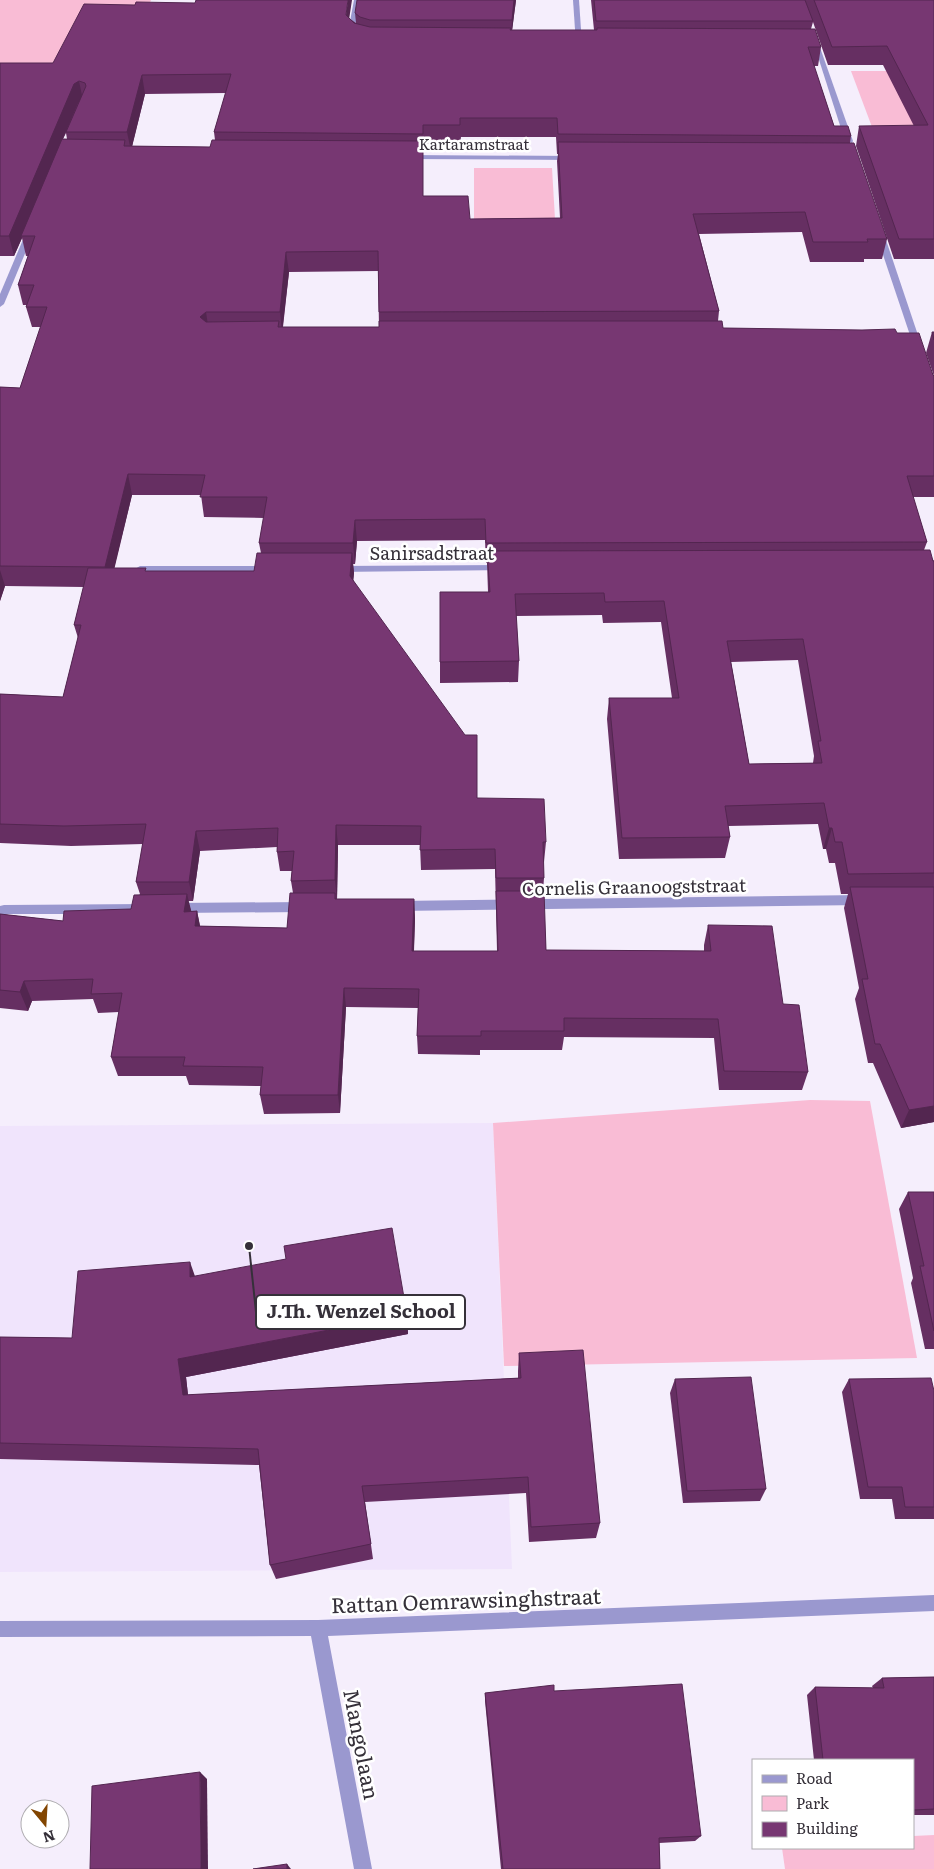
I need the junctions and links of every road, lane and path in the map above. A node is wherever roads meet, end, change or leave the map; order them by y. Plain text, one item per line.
1 (357, 0) edge
2 (576, 0) edge
3 (810, 26) edge
4 (362, 41) edge
5 (569, 44) edge
6 (579, 44) junction
7 (589, 44) edge
8 (806, 44) edge
9 (816, 44) junction
10 (852, 150) edge
11 (400, 157) edge
12 (578, 158) edge
13 (877, 224) edge
14 (33, 225) edge
15 (0, 304) edge
16 (904, 336) edge
17 (914, 336) junction
18 (920, 353) edge
19 (517, 568) edge
20 (140, 569) edge
21 (279, 569) edge
22 (328, 569) edge
23 (874, 900) edge
24 (384, 906) edge
25 (314, 907) edge
26 (4, 910) dead end
27 (934, 1603) edge
28 (318, 1628) junction
29 (0, 1629) edge
30 (363, 1869) edge

1 - 4 street
2 - 6 street
3 - 9 street
5 - 6 street
6 - 7 street
8 - 9 street
9 - 10 street
11 - 12 street, Kartaramstraat
13 - 17 street
14 - 15 street
16 - 17 street
17 - 18 street
19 - 22 street, Sanirsadstraat
20 - 21 street
23 - 24 street, Cornelis Graanoogststraat
25 - 26 street
27 - 28 street, Rattan Oemrawsinghstraat
28 - 29 street, Rattan Oemrawsinghstraat
28 - 30 street, Mangolaan

